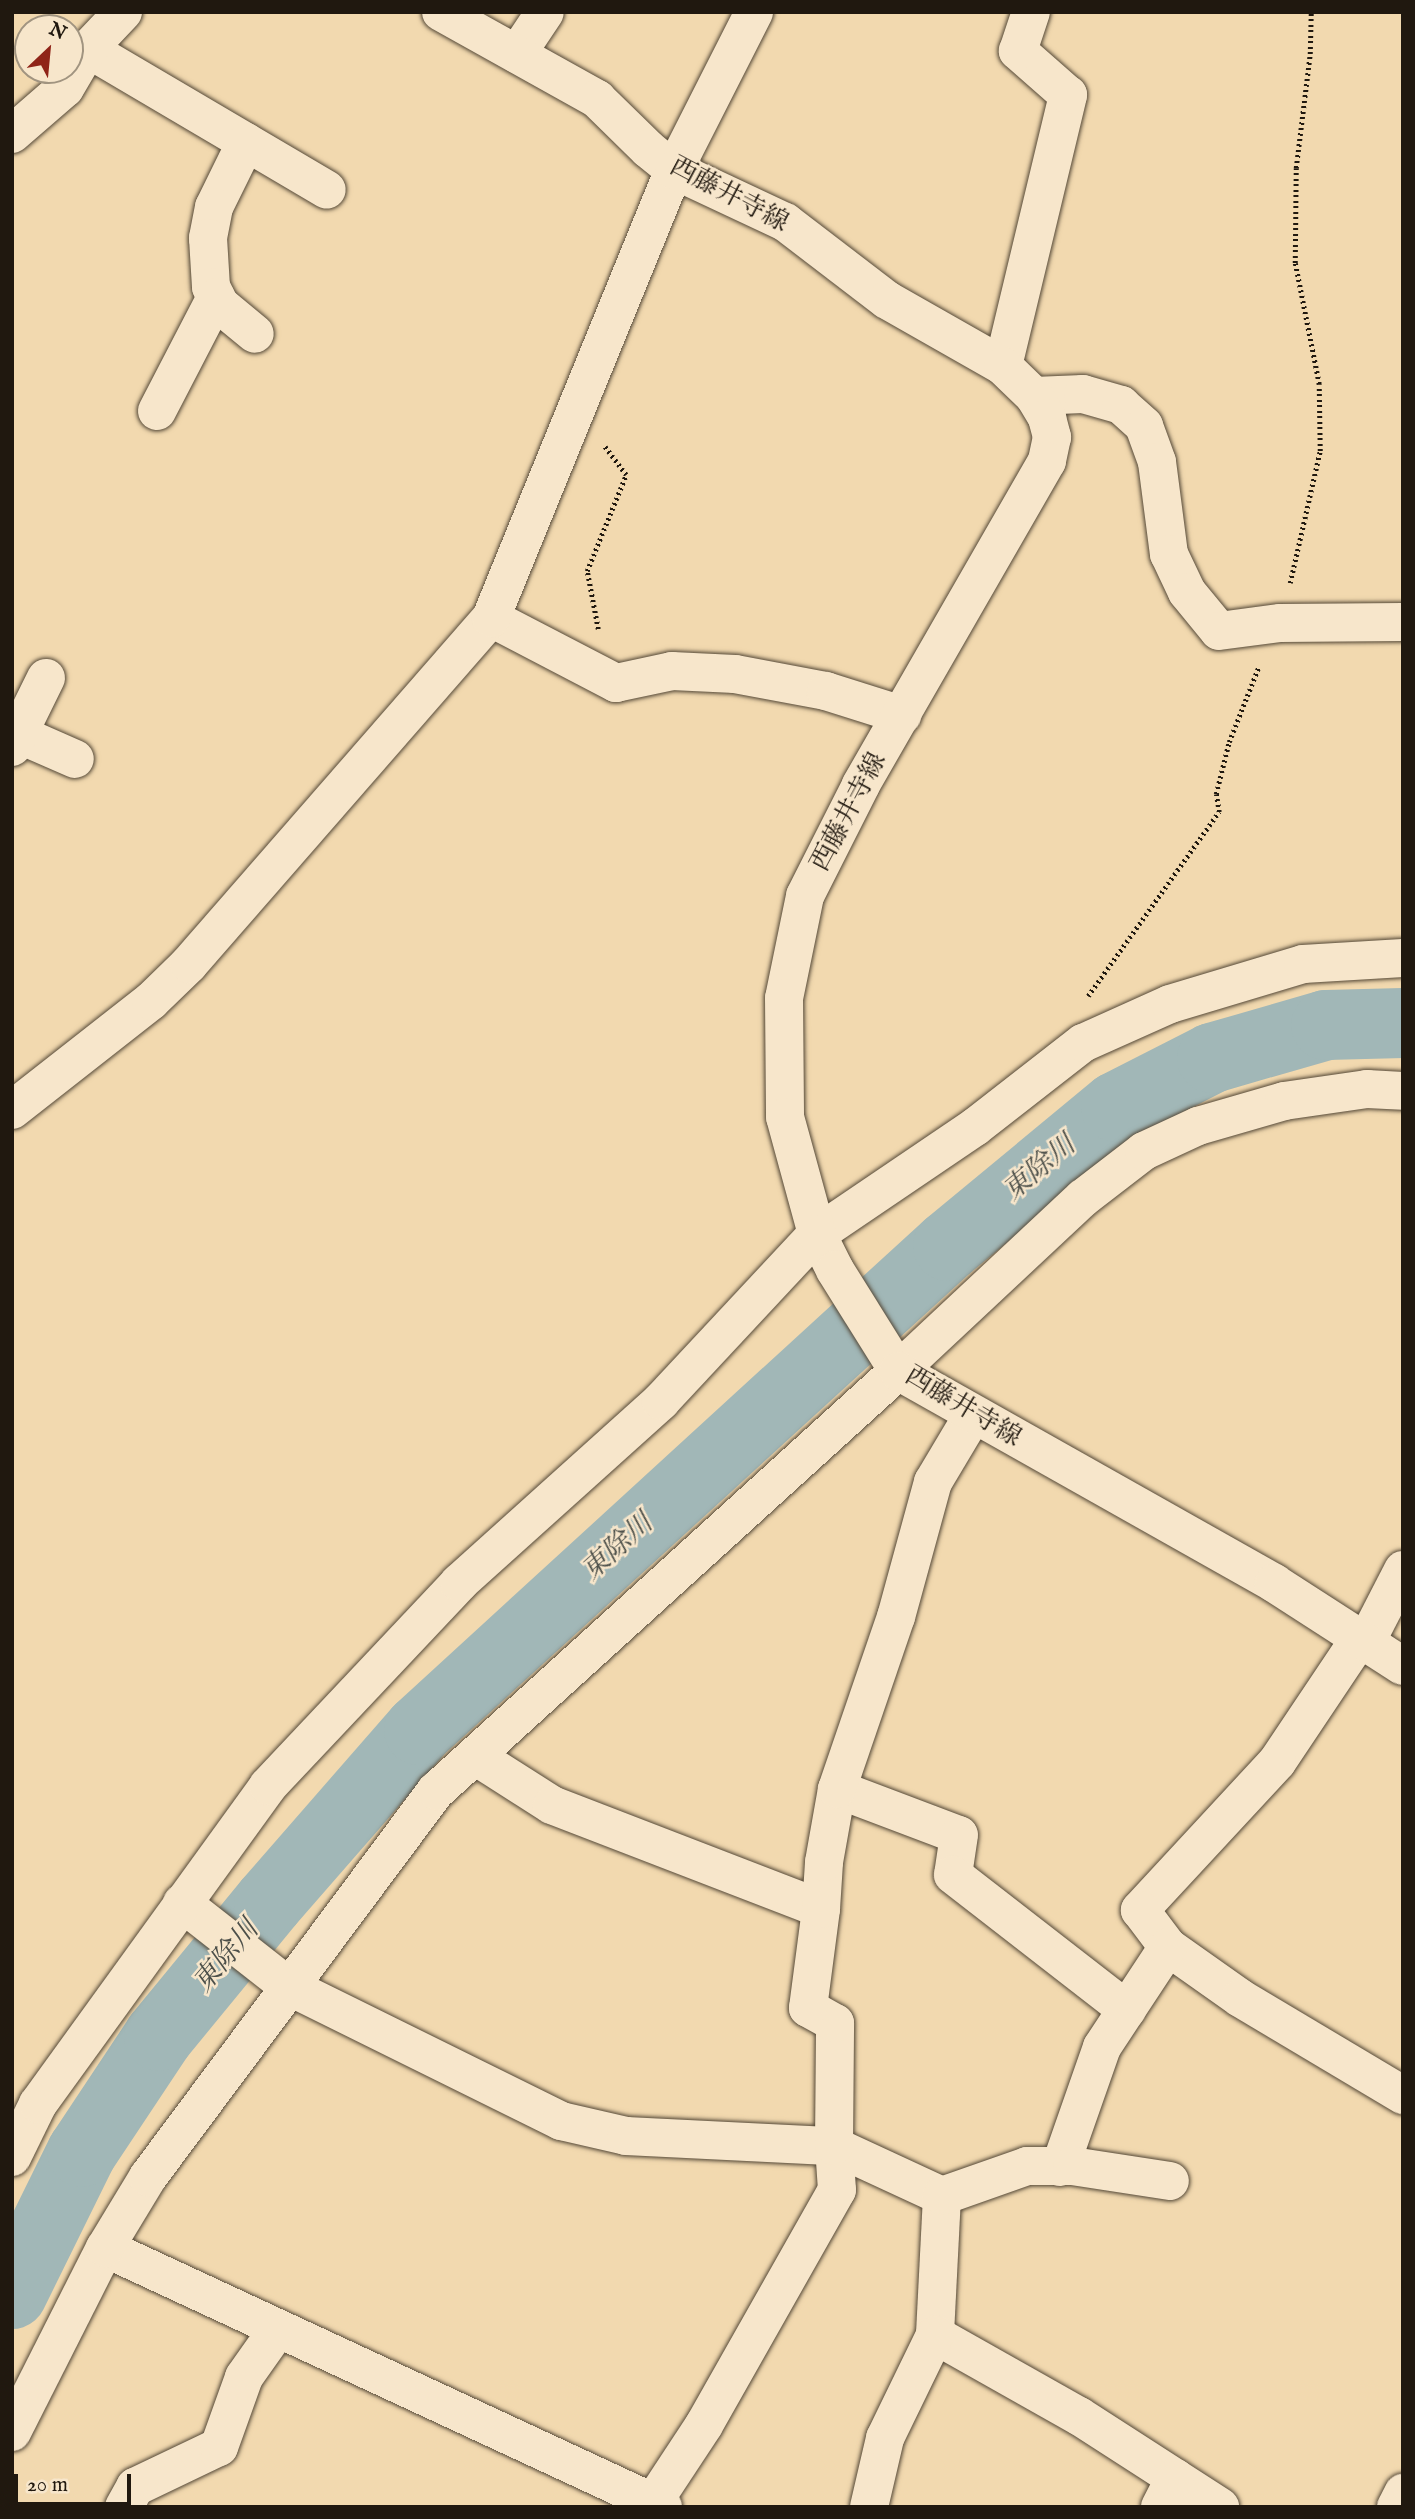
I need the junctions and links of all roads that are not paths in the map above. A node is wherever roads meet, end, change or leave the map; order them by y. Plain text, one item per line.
1 (123, 12) edge
2 (441, 12) edge
3 (545, 12) edge
4 (754, 12) edge
5 (1031, 12) edge
6 (88, 49) junction
7 (517, 54) junction
8 (12, 134) edge
9 (246, 142) junction
10 (674, 170) junction
11 (327, 190) dead end
12 (216, 297) junction
13 (255, 334) dead end
14 (1003, 366) junction
15 (1034, 396) junction
16 (157, 411) dead end
17 (491, 618) junction
18 (1403, 622) edge
19 (46, 678) dead end
20 (902, 715) junction
21 (15, 740) edge
22 (75, 760) dead end
23 (1403, 958) edge
24 (1403, 1091) edge
25 (12, 1110) edge
26 (817, 1234) junction
27 (898, 1371) junction
28 (973, 1415) junction
29 (1403, 1570) edge
30 (1363, 1640) junction
31 (1403, 1666) edge
32 (475, 1756) junction
33 (836, 1789) junction
34 (190, 1909) junction
35 (821, 1909) junction
36 (1168, 1947) junction
37 (288, 1986) junction
38 (1126, 2010) junction
39 (1403, 2095) edge
40 (25, 2107) edge
41 (834, 2146) junction
42 (12, 2157) edge
43 (1060, 2167) junction
44 (1170, 2181) dead end
45 (942, 2196) junction
46 (105, 2248) junction
47 (278, 2329) junction
48 (935, 2334) junction
49 (12, 2432) edge
50 (1167, 2492) edge
51 (1403, 2493) edge
52 (655, 2505) edge
53 (124, 2507) edge
54 (869, 2507) edge
55 (1220, 2507) edge
56 (1396, 2507) edge

1 - 6 street
2 - 7 street, 西藤井寺線
3 - 7 street
4 - 10 street
5 - 14 street
6 - 8 street
6 - 9 street
7 - 10 street, 西藤井寺線
9 - 11 street
9 - 12 street
10 - 14 street, 西藤井寺線
10 - 17 street
12 - 13 street
12 - 16 street
14 - 15 street, 西藤井寺線
15 - 18 street
15 - 20 street, 西藤井寺線
17 - 20 street
17 - 25 street
19 - 21 street
20 - 26 street, 西藤井寺線
21 - 22 street
23 - 26 street
24 - 27 street
26 - 27 street, 西藤井寺線
26 - 34 street
27 - 28 street, 西藤井寺線
27 - 32 street
28 - 30 street, 西藤井寺線
28 - 33 street
29 - 30 street
30 - 31 street, 西藤井寺線
30 - 36 street
32 - 35 street
32 - 37 street
33 - 35 street
33 - 38 street
34 - 37 street
34 - 40 street
35 - 41 street
36 - 38 street
36 - 39 street
37 - 41 street
37 - 46 street
38 - 43 street
40 - 42 street
41 - 45 street
41 - 52 street
43 - 44 street
43 - 45 street
45 - 48 street
46 - 47 street
46 - 49 street
47 - 52 street
47 - 53 street
48 - 50 street
48 - 54 street
50 - 55 street
51 - 56 street

